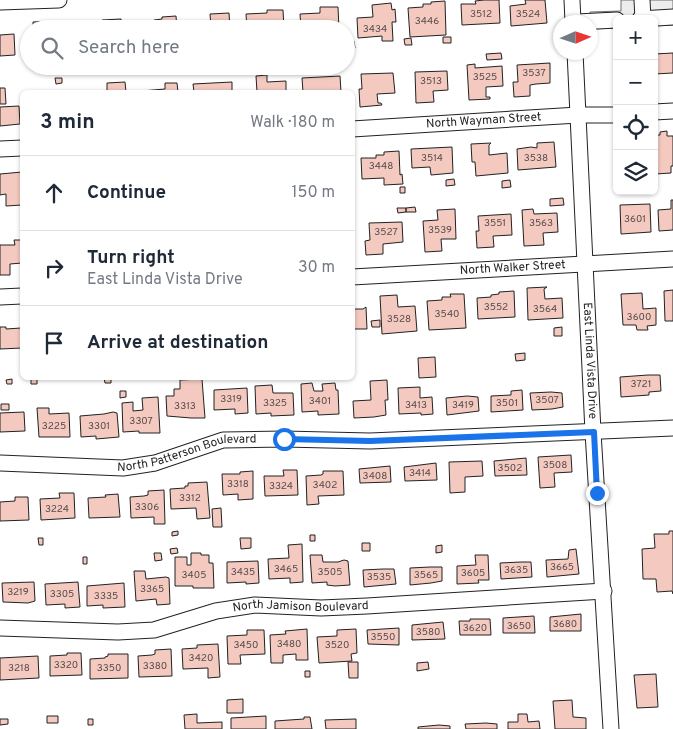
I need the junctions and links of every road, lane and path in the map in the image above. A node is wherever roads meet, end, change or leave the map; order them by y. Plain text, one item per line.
1 (60, 0) edge
2 (572, 0) edge
3 (642, 0) edge
4 (0, 2) edge
5 (573, 15) edge
6 (641, 15) edge
7 (673, 17) edge
8 (658, 18) edge
9 (613, 20) edge
10 (598, 21) edge
11 (575, 60) edge
12 (673, 110) edge
13 (658, 112) edge
14 (578, 115) junction
15 (613, 115) edge
16 (355, 128) edge
17 (20, 148) edge
18 (0, 149) edge
19 (673, 259) edge
20 (586, 263) junction
21 (355, 277) edge
22 (20, 296) edge
23 (0, 297) edge
24 (673, 428) edge
25 (594, 432) junction
26 (0, 463) edge
27 (604, 591) junction
28 (0, 628) edge
29 (611, 729) edge

1 - 4 street
2 - 5 street
3 - 6 street
7 - 8 street
9 - 10 street
11 - 14 street, East Linda Vista Drive
12 - 13 street
14 - 15 street, North Wayman Street
14 - 16 street, North Wayman Street
14 - 20 street, East Linda Vista Drive
17 - 18 street
19 - 20 street, North Walker Street
20 - 21 street, North Walker Street
20 - 25 street, East Linda Vista Drive
22 - 23 street
24 - 25 street, North Patterson Boulevard
25 - 26 street, North Patterson Boulevard
25 - 27 street, East Linda Vista Drive
27 - 28 street, North Jamison Boulevard
27 - 29 street, East Linda Vista Drive

